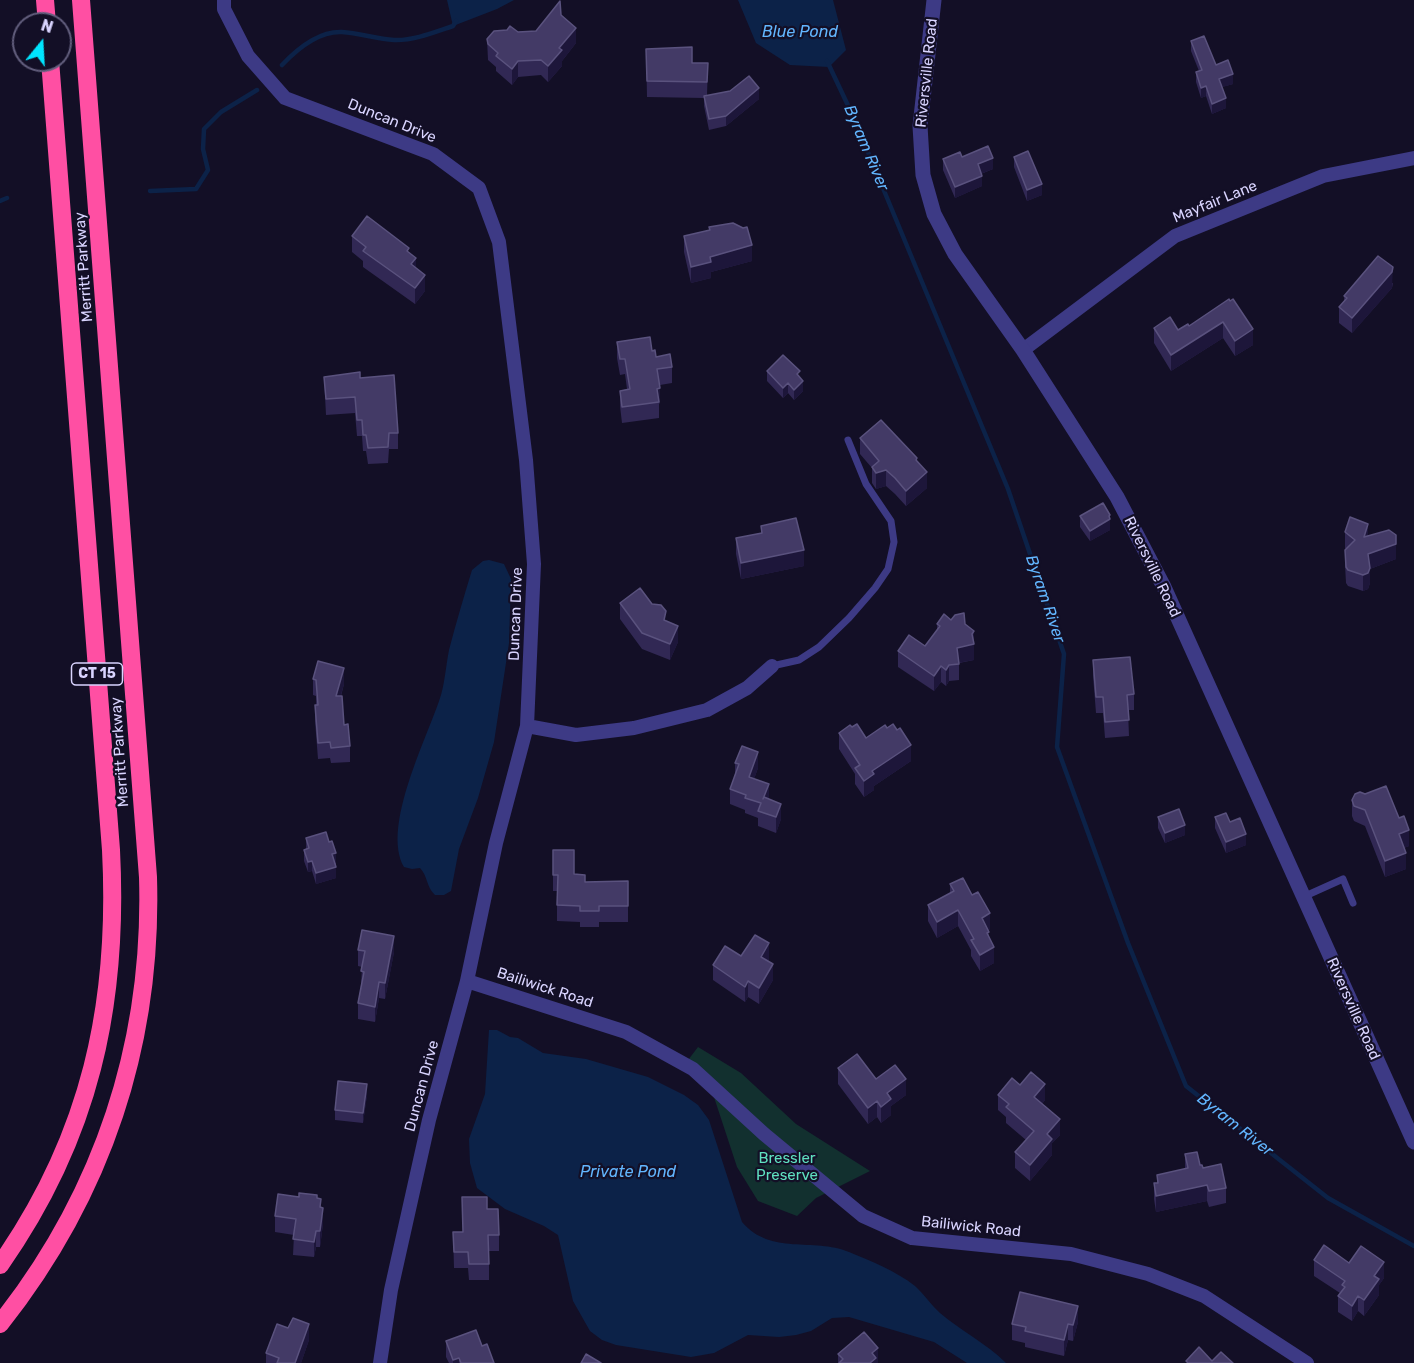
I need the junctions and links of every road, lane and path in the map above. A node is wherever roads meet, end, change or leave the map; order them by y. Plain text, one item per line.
1 (81, 0) edge
2 (224, 0) edge
3 (934, 0) edge
4 (51, 72) edge
5 (1414, 158) edge
6 (1023, 350) junction
7 (849, 440) dead end
8 (772, 666) joint
9 (527, 726) junction
10 (1303, 897) junction
11 (1353, 903) dead end
12 (467, 981) junction
13 (1414, 1142) edge
14 (0, 1265) edge
15 (0, 1324) edge
16 (380, 1363) edge
17 (1307, 1363) edge

1 - 15 highway, Merritt Parkway / CT 15
2 - 9 street, Duncan Drive
3 - 6 street, Riversville Road
4 - 14 highway, Merritt Parkway / CT 15
5 - 6 street, Mayfair Lane
6 - 10 street, Riversville Road
7 - 8 lane
8 - 9 street
9 - 12 street, Duncan Drive
10 - 11 lane
10 - 13 street, Riversville Road
12 - 16 street, Duncan Drive
12 - 17 street, Bailiwick Road

